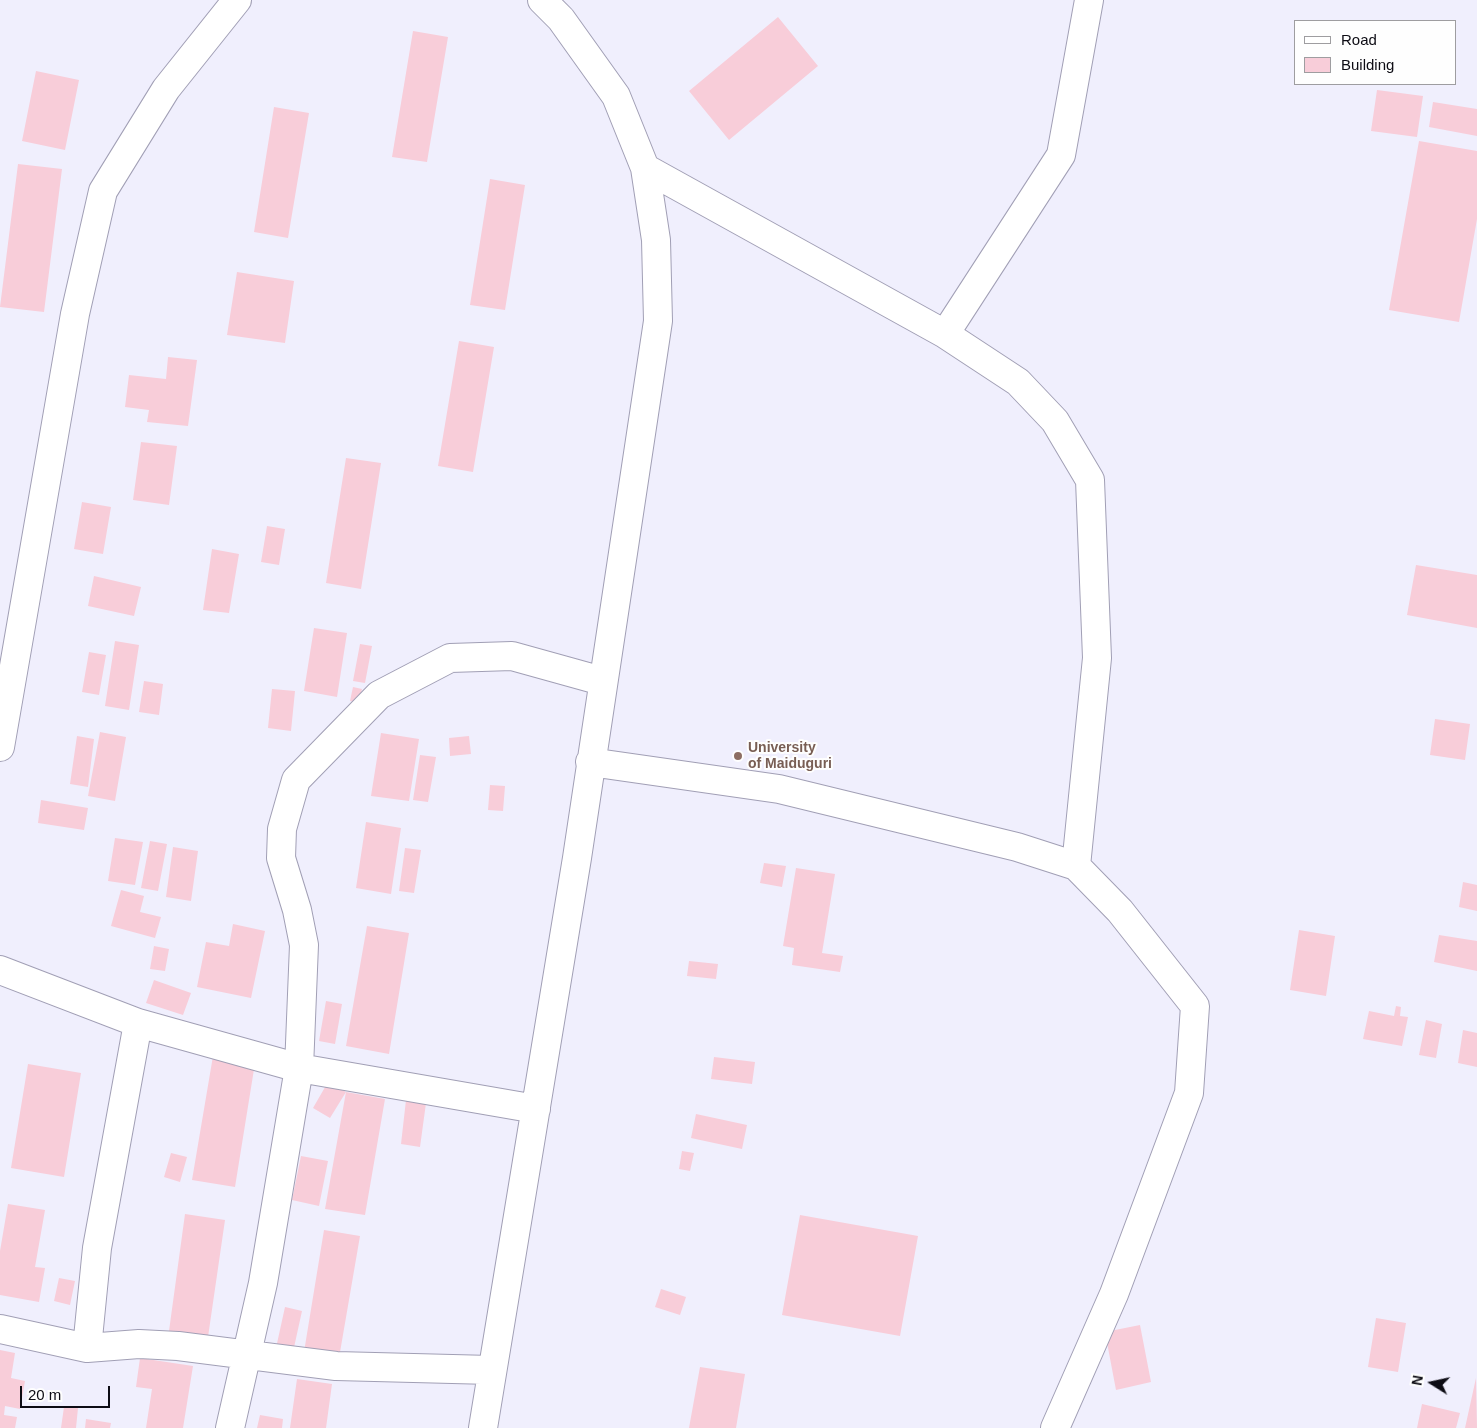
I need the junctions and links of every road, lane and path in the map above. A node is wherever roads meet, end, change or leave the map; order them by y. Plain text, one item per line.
1 (237, 0) edge
2 (542, 0) edge
3 (1089, 0) edge
4 (646, 168) junction
5 (945, 334) junction
6 (602, 681) junction
7 (0, 747) edge
8 (590, 762) junction
9 (1076, 866) junction
10 (0, 970) edge
11 (138, 1022) junction
12 (300, 1068) junction
13 (536, 1109) junction
14 (0, 1329) edge
15 (87, 1348) junction
16 (246, 1355) junction
17 (491, 1370) junction
18 (230, 1428) edge
19 (483, 1428) edge
20 (1055, 1428) edge

1 - 7 street
2 - 4 street
3 - 5 street
4 - 5 street
4 - 6 street
5 - 9 street
6 - 8 street
6 - 12 street
8 - 9 street
8 - 13 street
9 - 20 street
10 - 11 street
11 - 12 street
11 - 15 street
12 - 13 street
12 - 16 street
13 - 17 street
14 - 15 street
15 - 16 street
16 - 17 street
16 - 18 street
17 - 19 street

